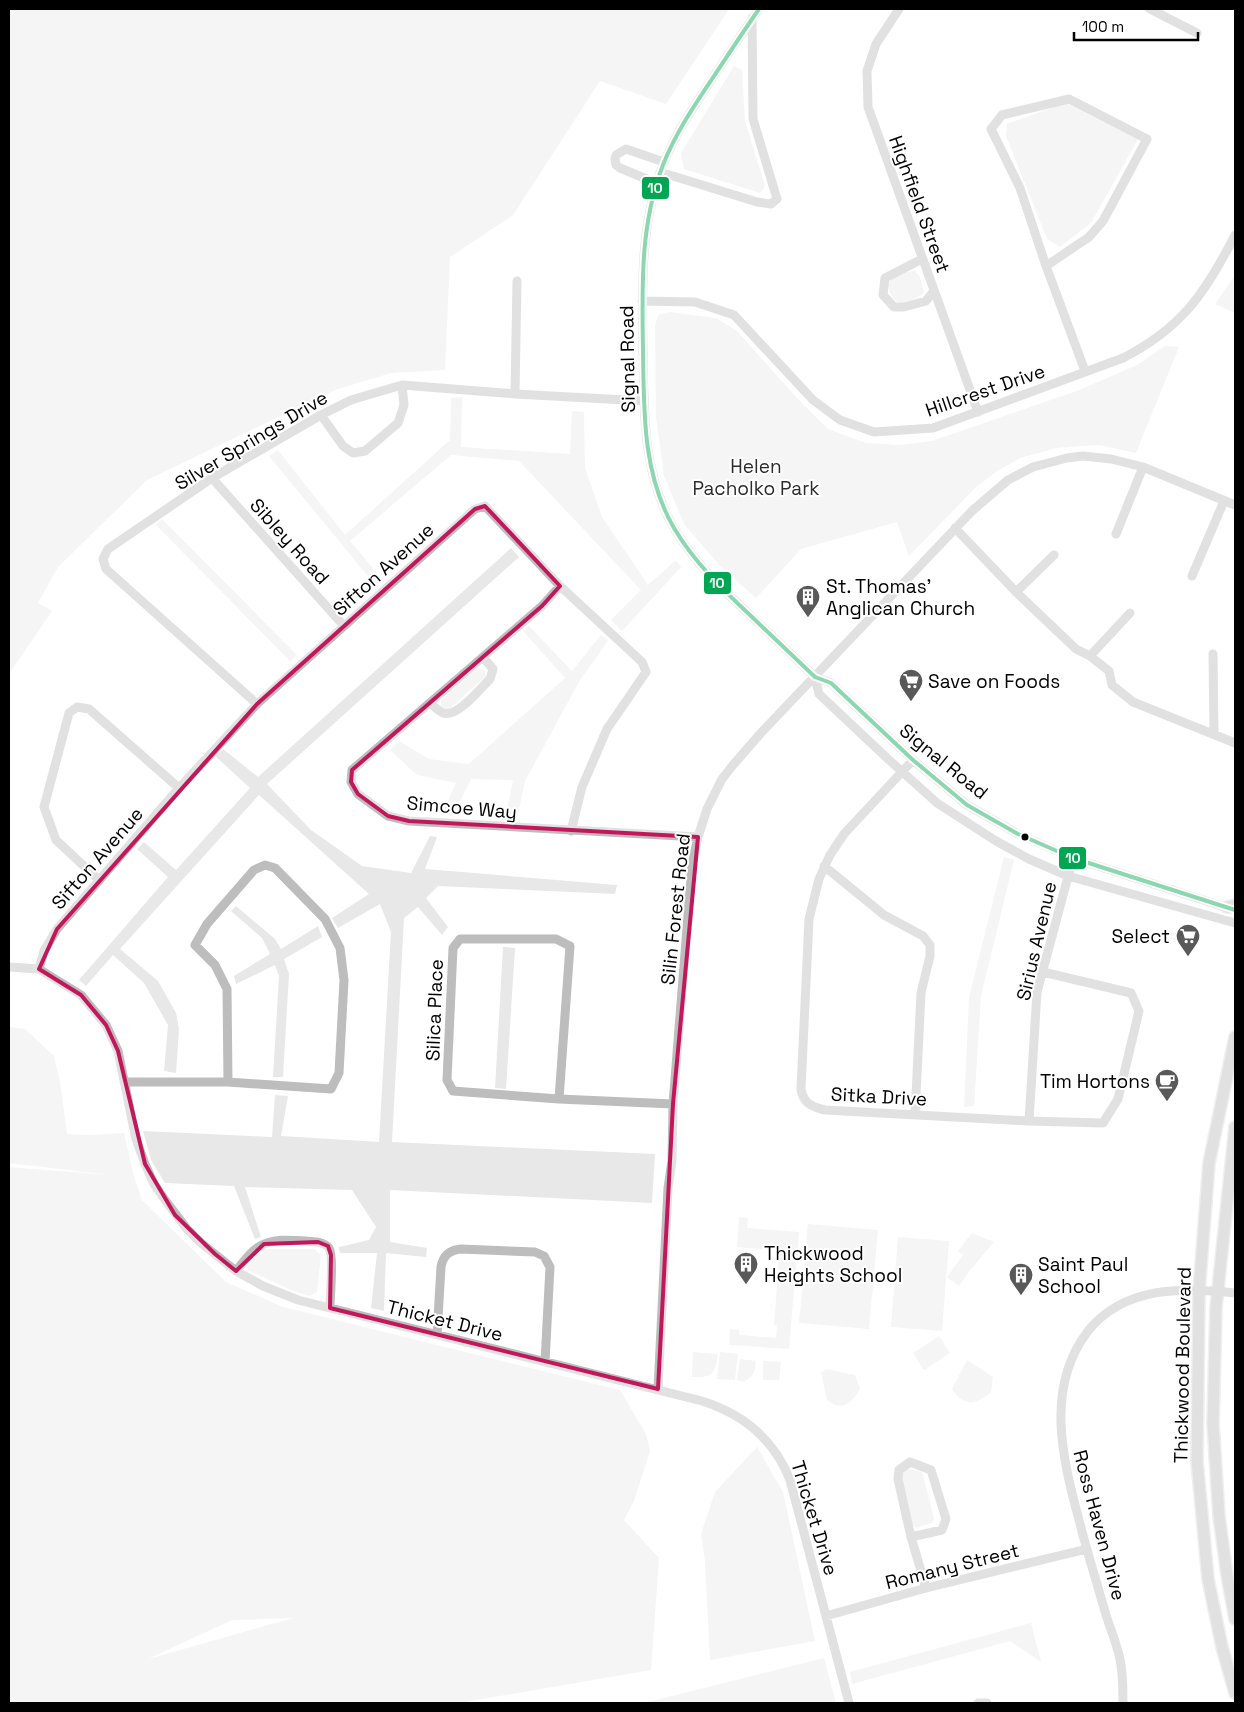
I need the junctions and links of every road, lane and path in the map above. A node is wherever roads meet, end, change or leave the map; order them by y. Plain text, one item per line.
1 (759, 9) edge
2 (899, 9) edge
3 (1150, 9) edge
4 (752, 18) junction
5 (1198, 33) dead end
6 (664, 162) junction
7 (660, 172) junction
8 (656, 183) junction
9 (1235, 235) edge
10 (922, 259) junction
11 (1046, 266) junction
12 (517, 281) dead end
13 (934, 292) junction
14 (642, 301) junction
15 (1085, 371) junction
16 (402, 386) junction
17 (515, 394) junction
18 (644, 401) junction
19 (978, 412) junction
20 (321, 415) junction
21 (1143, 467) junction
22 (212, 478) junction
23 (1224, 501) junction
24 (1235, 505) edge
25 (955, 528) junction
26 (1116, 534) dead end
27 (1054, 555) dead end
28 (1192, 576) dead end
29 (560, 586) junction
30 (1016, 592) junction
31 (1130, 613) dead end
32 (344, 626) junction
33 (1213, 654) dead end
34 (1090, 656) junction
35 (483, 657) junction
36 (815, 677) junction
37 (430, 703) junction
38 (257, 704) junction
39 (1214, 733) junction
40 (1235, 743) edge
41 (913, 760) junction
42 (902, 772) junction
43 (179, 788) junction
44 (571, 831) junction
45 (698, 837) junction
46 (1073, 858) junction
47 (824, 866) junction
48 (1068, 876) junction
49 (100, 880) junction
50 (1232, 907) edge
51 (1235, 922) edge
52 (9, 967) edge
53 (38, 969) junction
54 (1043, 972) junction
55 (1235, 1037) edge
56 (124, 1082) junction
57 (228, 1082) junction
58 (559, 1099) junction
59 (673, 1104) junction
60 (915, 1115) junction
61 (1029, 1121) junction
62 (1235, 1127) edge
63 (236, 1271) junction
64 (1199, 1291) junction
65 (1218, 1292) junction
66 (1235, 1293) edge
67 (330, 1308) junction
68 (437, 1335) junction
69 (545, 1362) junction
70 (658, 1390) junction
71 (911, 1537) junction
72 (1086, 1549) junction
73 (926, 1588) junction
74 (826, 1616) junction
75 (1235, 1619) edge
76 (1235, 1693) edge
77 (849, 1703) edge
78 (978, 1703) edge
79 (987, 1703) edge
80 (1123, 1703) edge

1 - 4 street, Signal Road
2 - 10 street, Highfield Street
3 - 5 street
4 - 6 street, Signal Road
4 - 7 street
6 - 7 street, Signal Road
6 - 8 street
7 - 8 street, Signal Road
8 - 14 street, Signal Road
9 - 15 street, Hillcrest Drive
10 - 13 street, Highfield Street
10 - 13 street
11 - 11 street
11 - 15 street
12 - 17 street
13 - 19 street, Highfield Street
14 - 18 street, Signal Road
14 - 19 street, Hillcrest Drive
15 - 19 street, Hillcrest Drive
16 - 17 street, Silver Springs Drive
16 - 20 street, Silver Springs Drive
16 - 20 street
17 - 18 street, Silver Springs Drive
18 - 36 street, Signal Road
20 - 22 street, Silver Springs Drive
21 - 23 street, Silin Forest Road
21 - 25 street, Silin Forest Road
21 - 26 street
22 - 32 street, Sibley Road
22 - 38 street, Silver Springs Drive
23 - 24 street, Silin Forest Road
23 - 28 street
25 - 30 street
25 - 36 street, Silin Forest Road
27 - 30 street
29 - 32 street, Sifton Avenue
29 - 35 street, Simcoe Way
29 - 44 street, Sifton Avenue
30 - 34 street
31 - 34 street
32 - 38 street, Sifton Avenue
33 - 39 street
34 - 39 street
35 - 37 street, Simcoe Way
35 - 37 street
36 - 41 street, Signal Road
36 - 42 street, Signal Road
36 - 45 street, Silin Forest Road
37 - 44 street, Simcoe Way
38 - 43 street, Sifton Avenue
39 - 40 street
41 - 42 street, Sitka Drive
41 - 46 street, Signal Road
42 - 47 street, Sitka Drive
42 - 48 street, Signal Road
43 - 49 street, Sifton Avenue
43 - 49 street
44 - 45 street, Simcoe Way
45 - 59 street, Silin Forest Road
46 - 48 street, Sirius Avenue
46 - 50 street, Signal Road
47 - 60 street
47 - 60 street, Sitka Drive
48 - 51 street, Signal Road
48 - 54 street, Sirius Avenue
49 - 53 street, Sifton Avenue
52 - 53 street, Thicket Drive
53 - 56 street, Thicket Drive
54 - 61 street, Sirius Avenue
54 - 61 street, Sitka Drive
55 - 64 main road, Thickwood Boulevard
56 - 57 street
56 - 63 street, Thicket Drive
57 - 57 street
58 - 58 street, Silica Place
58 - 59 street, Silica Place
59 - 70 street, Silin Forest Road
60 - 61 street, Sitka Drive
62 - 65 main road, Thickwood Boulevard
63 - 67 street, Thicket Drive
63 - 67 street
64 - 65 street, Ross Haven Drive
64 - 72 street, Ross Haven Drive
64 - 76 main road, Thickwood Boulevard
65 - 66 street, Ross Haven Drive
65 - 75 main road, Thickwood Boulevard
67 - 68 street, Thicket Drive
68 - 69 street, Thicket Drive
68 - 69 street
69 - 70 street, Thicket Drive
70 - 74 street, Thicket Drive
71 - 71 street
71 - 73 street
72 - 73 street, Romany Street
72 - 80 street, Ross Haven Drive
73 - 74 street, Romany Street
74 - 77 street, Thicket Drive
78 - 79 street

